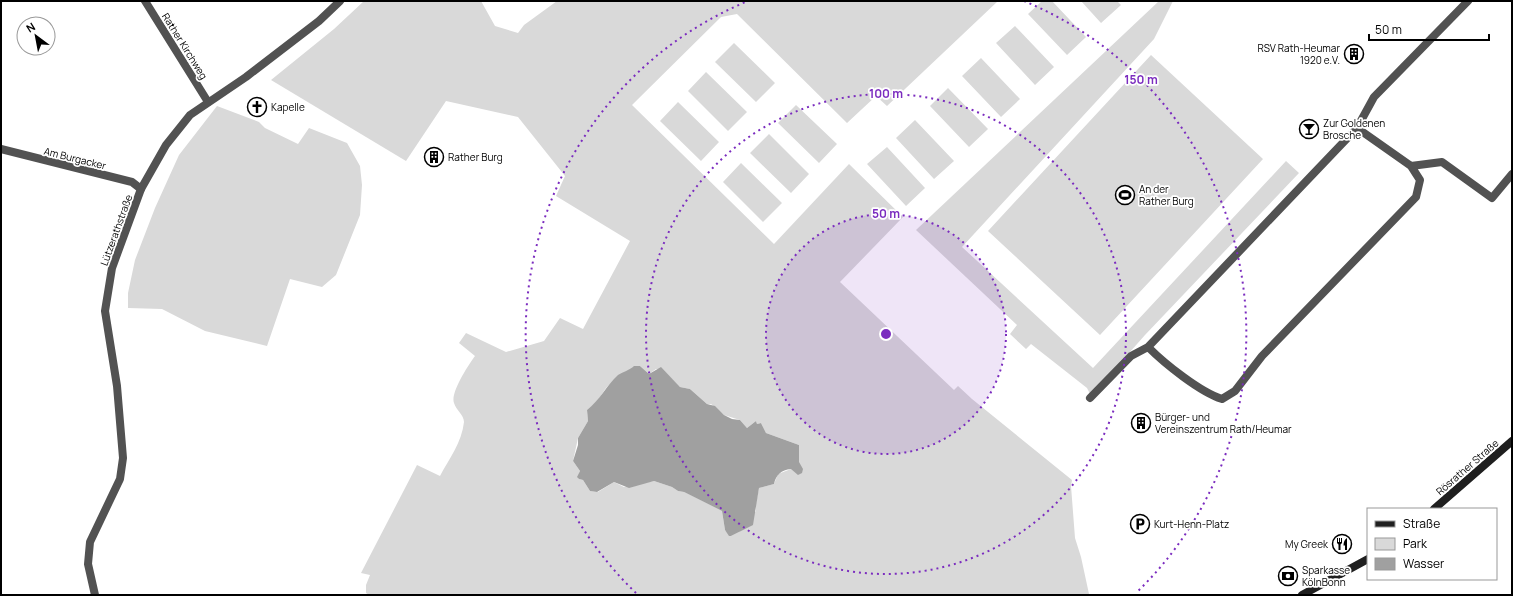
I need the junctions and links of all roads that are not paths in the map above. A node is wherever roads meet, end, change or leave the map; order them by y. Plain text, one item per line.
1 (144, 1) edge
2 (340, 1) edge
3 (1468, 1) edge
4 (208, 102) junction
5 (1357, 128) junction
6 (1, 149) edge
7 (1411, 166) junction
8 (1512, 174) edge
9 (141, 190) junction
10 (1148, 347) junction
11 (1090, 398) dead end
12 (1512, 441) edge
13 (1435, 508) edge
14 (1367, 560) edge
15 (94, 595) edge
16 (1302, 595) edge

1 - 4 street, Rather Kirchweg
2 - 4 street, Lützerathstraße
3 - 5 street
4 - 9 street, Lützerathstraße
5 - 7 street
5 - 10 street
6 - 9 street, Am Burgacker
7 - 8 street
7 - 10 street
9 - 15 street, Lützerathstraße
10 - 11 street
12 - 13 main road, Rösrather Straße
14 - 16 main road

